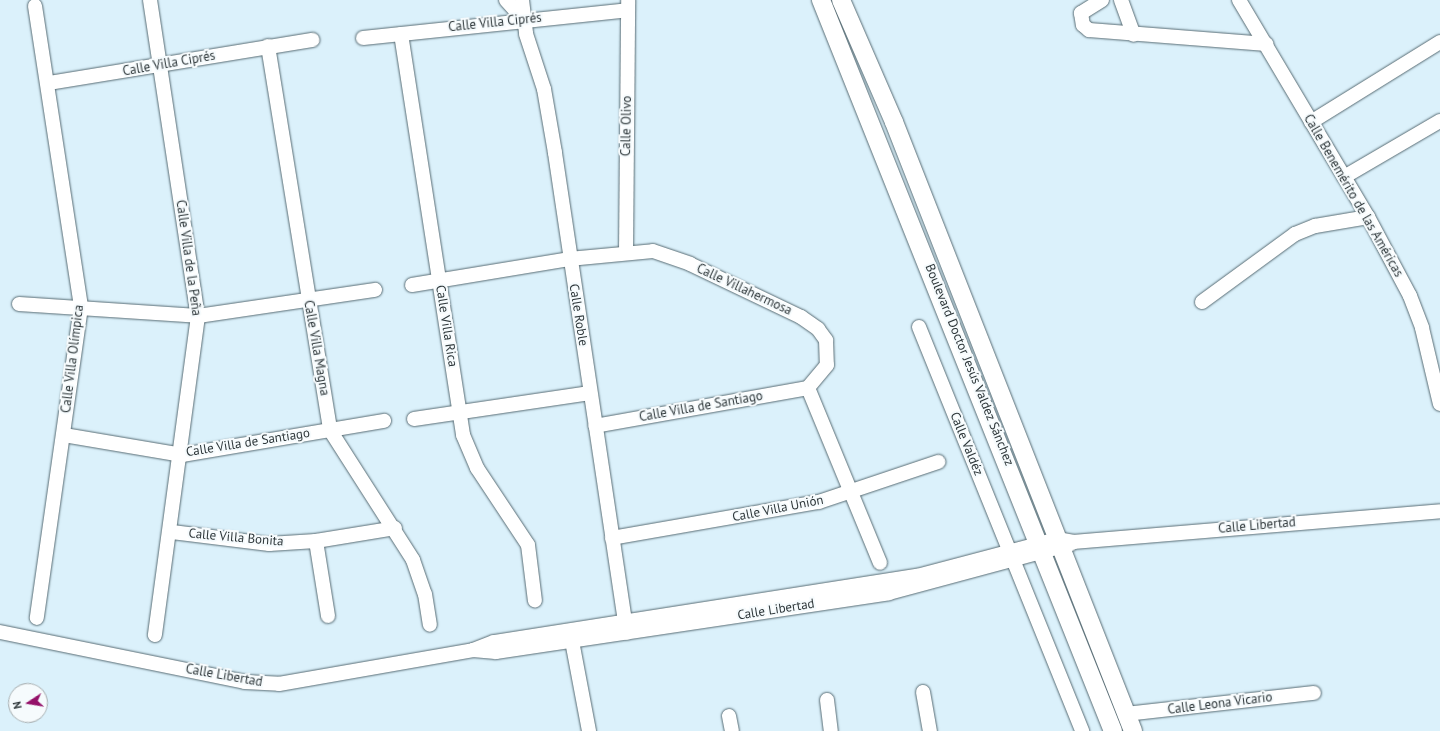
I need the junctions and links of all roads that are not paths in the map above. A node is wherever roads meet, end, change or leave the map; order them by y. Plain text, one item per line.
1 (150, 0) edge
2 (506, 0) edge
3 (522, 0) edge
4 (820, 0) edge
5 (841, 0) edge
6 (1102, 0) edge
7 (1121, 0) edge
8 (1239, 0) edge
9 (628, 5) edge
10 (35, 6) dead end
11 (523, 19) junction
12 (401, 34) junction
13 (1134, 35) junction
14 (363, 38) dead end
15 (313, 40) dead end
16 (1440, 42) edge
17 (1266, 44) junction
18 (268, 46) junction
19 (161, 66) junction
20 (49, 82) junction
21 (1440, 121) edge
22 (1311, 122) junction
23 (1344, 177) junction
24 (1368, 216) junction
25 (933, 222) junction
26 (915, 230) junction
27 (626, 252) junction
28 (569, 259) junction
29 (439, 281) junction
30 (412, 285) dead end
31 (375, 290) dead end
32 (307, 300) junction
33 (1202, 302) dead end
34 (19, 304) dead end
35 (81, 307) junction
36 (198, 316) junction
37 (919, 327) dead end
38 (1437, 376) edge
39 (808, 388) junction
40 (590, 393) junction
41 (1440, 404) edge
42 (459, 412) junction
43 (414, 419) dead end
44 (384, 421) dead end
45 (595, 426) junction
46 (330, 430) junction
47 (64, 435) junction
48 (182, 455) junction
49 (938, 462) dead end
50 (852, 492) junction
51 (1440, 511) edge
52 (395, 528) junction
53 (172, 532) junction
54 (612, 538) junction
55 (316, 541) junction
56 (1055, 545) junction
57 (1011, 556) junction
58 (880, 563) dead end
59 (535, 601) dead end
60 (328, 616) dead end
61 (37, 618) dead end
62 (430, 625) dead end
63 (626, 627) junction
64 (0, 632) edge
65 (155, 635) dead end
66 (572, 641) junction
67 (473, 650) junction
68 (922, 692) dead end
69 (1314, 693) dead end
70 (827, 700) dead end
71 (1126, 714) junction
72 (729, 716) dead end
73 (589, 731) edge
74 (732, 731) edge
75 (831, 731) edge
76 (930, 731) edge
77 (1082, 731) edge
78 (1113, 731) edge
79 (1133, 731) edge

1 - 19 street, Calle Villa de la Peña
2 - 11 street
3 - 11 street, Calle Roble
4 - 26 main road, Boulevard Doctor Jesús Valdez Sánchez
5 - 25 main road, Boulevard Doctor Jesús Valdez Sánchez
6 - 13 street
7 - 13 street
8 - 17 street, Calle Benemérito de las Américas
9 - 11 street, Calle Villa Ciprés
9 - 27 street, Calle Olivo
10 - 20 street, Calle Villa Olímpica
11 - 12 street, Calle Villa Ciprés
11 - 28 street, Calle Roble
12 - 14 street, Calle Villa Ciprés
12 - 29 street, Calle Villa Rica
13 - 17 street
15 - 18 street, Calle Villa Ciprés
16 - 22 street
17 - 22 street, Calle Benemérito de las Américas
18 - 19 street, Calle Villa Ciprés
18 - 32 street, Calle Villa Magna
19 - 20 street, Calle Villa Ciprés
19 - 36 street, Calle Villa de la Peña
20 - 35 street, Calle Villa Olímpica
21 - 23 street
22 - 23 street, Calle Benemérito de las Américas
23 - 24 street, Calle Benemérito de las Américas
24 - 33 street
24 - 38 street, Calle Benemérito de las Américas
25 - 26 main road
25 - 56 main road, Boulevard Doctor Jesús Valdez Sánchez
26 - 56 main road, Boulevard Doctor Jesús Valdez Sánchez
27 - 28 street, Calle Villahermosa
27 - 39 street, Calle Villahermosa
28 - 29 street, Calle Villahermosa
28 - 40 street, Calle Roble
29 - 30 street, Calle Villahermosa
29 - 42 street, Calle Villa Rica
31 - 32 street
32 - 36 street
32 - 46 street, Calle Villa Magna
34 - 35 street
35 - 36 street
35 - 47 street, Calle Villa Olímpica
36 - 48 street, Calle Villa de la Peña
37 - 57 street, Calle Valdéz
38 - 41 street, Calle Benemérito de las Américas
39 - 45 street, Calle Villa de Santiago
39 - 50 street
40 - 42 street
40 - 45 street, Calle Roble
42 - 43 street
42 - 59 street, Calle Villa Rica
44 - 46 street, Calle Villa de Santiago
45 - 54 street, Calle Roble
46 - 48 street, Calle Villa de Santiago
46 - 52 street, Calle Villa Magna
47 - 48 street, Calle Villa de Santiago
47 - 61 street, Calle Villa Olímpica
48 - 53 street, Calle Villa de la Peña
49 - 50 street, Calle Villa Unión
50 - 54 street, Calle Villa Unión
50 - 58 street
51 - 56 street, Calle Libertad
52 - 55 street, Calle Villa Bonita
52 - 62 street, Calle Villa Magna
53 - 55 street, Calle Villa Bonita
53 - 65 street, Calle Villa de la Peña
54 - 63 street, Calle Roble
55 - 60 street
56 - 57 street, Calle Libertad
56 - 71 main road, Boulevard Doctor Jesús Valdez Sánchez
56 - 78 main road, Boulevard Doctor Jesús Valdez Sánchez
57 - 63 street, Calle Libertad
57 - 77 street, Calle Valdéz
63 - 66 street, Calle Libertad
63 - 67 street, Calle Libertad
64 - 67 street, Calle Libertad
66 - 67 street, Calle Libertad
66 - 73 street
68 - 76 street
69 - 71 street, Calle Leona Vicario
70 - 75 street
71 - 79 main road, Boulevard Doctor Jesús Valdez Sánchez
72 - 74 street

